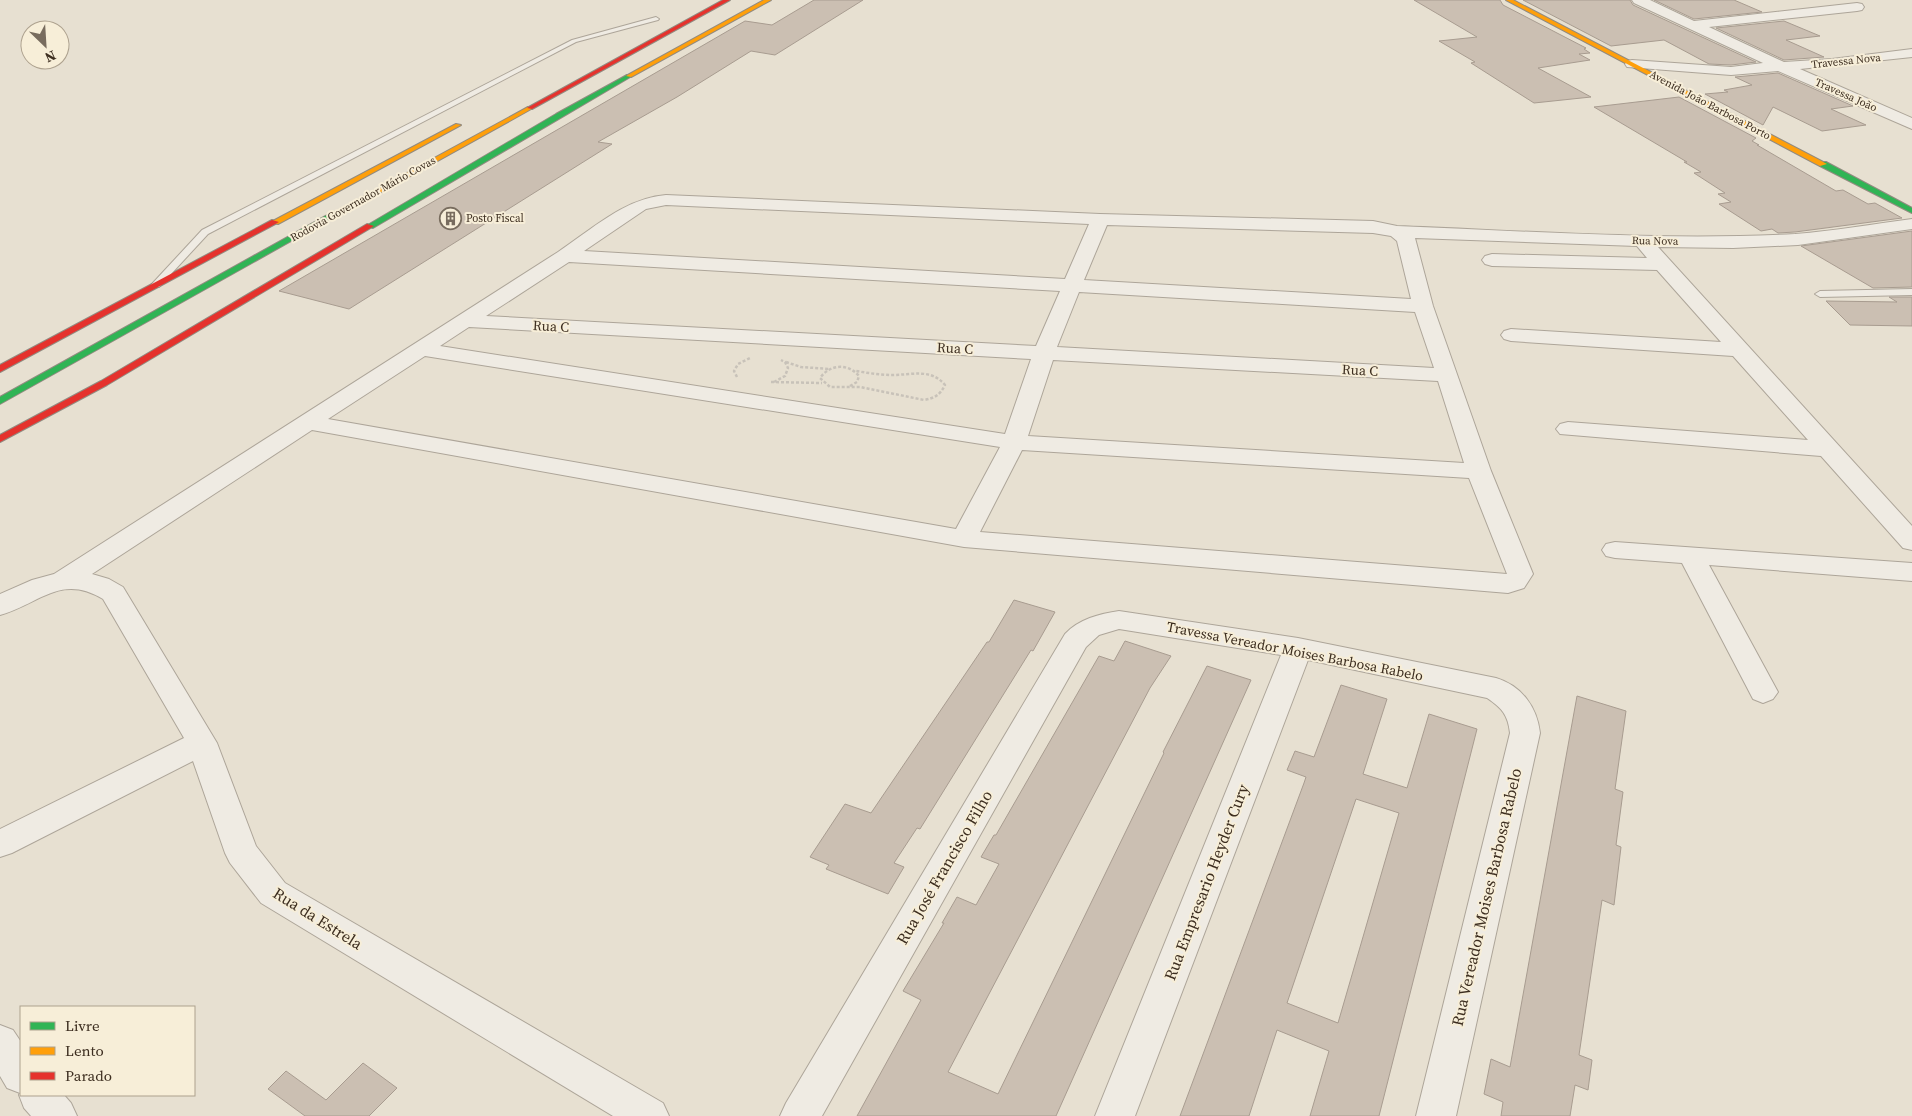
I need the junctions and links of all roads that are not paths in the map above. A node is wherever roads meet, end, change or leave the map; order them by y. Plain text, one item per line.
1 (727, 0) edge
2 (768, 0) edge
3 (1509, 0) edge
4 (1639, 0) edge
5 (1857, 7) dead end
6 (660, 17) joint
7 (732, 19) junction
8 (1692, 25) junction
9 (614, 42) dead end
10 (1912, 54) edge
11 (620, 58) junction
12 (1632, 64) junction
13 (1780, 66) junction
14 (465, 121) dead end
15 (1912, 124) edge
16 (1912, 211) edge
17 (1100, 219) junction
18 (1912, 224) edge
19 (1397, 232) junction
20 (1642, 242) junction
21 (565, 256) junction
22 (1492, 260) dead end
23 (1662, 264) junction
24 (156, 285) junction
25 (1072, 286) junction
26 (1912, 292) edge
27 (1820, 294) dead end
28 (1423, 306) junction
29 (464, 321) junction
30 (1511, 335) dead end
31 (420, 349) junction
32 (1739, 350) junction
33 (1044, 353) junction
34 (0, 369) edge
35 (1447, 375) junction
36 (0, 401) edge
37 (306, 422) junction
38 (1568, 429) dead end
39 (0, 439) edge
40 (1014, 442) junction
41 (1829, 449) junction
42 (1479, 471) junction
43 (964, 539) junction
44 (1912, 542) edge
45 (1615, 550) dead end
46 (1691, 556) junction
47 (1912, 572) edge
48 (63, 580) junction
49 (0, 606) edge
50 (1095, 625) joint
51 (1298, 648) junction
52 (1496, 689) joint
53 (1762, 692) dead end
54 (202, 743) junction
55 (0, 844) edge
56 (0, 1042) edge
57 (20, 1073) edge
58 (39, 1096) edge
59 (57, 1116) edge
60 (649, 1116) edge
61 (800, 1116) edge
62 (1114, 1116) edge
63 (1436, 1116) edge

1 - 11 main road, Rodovia Governador Mário Covas
2 - 7 main road
3 - 12 main road, Avenida João Barbosa Porto
4 - 8 street, Travessa João
5 - 8 street
6 - 9 main road
6 - 24 lane
7 - 11 main road
7 - 39 main road
8 - 13 street, Travessa João
10 - 13 street, Travessa Nova
11 - 36 main road, Rodovia Governador Mário Covas
12 - 13 street, Travessa Nova
12 - 16 main road, Avenida João Barbosa Porto
13 - 15 street, Travessa João
14 - 24 main road, Rodovia Governador Mário Covas
17 - 19 street, Rua Nova
17 - 21 street, Rua Nova
17 - 25 street
18 - 20 street, Rua Nova
19 - 20 street, Rua Nova
19 - 28 street
20 - 23 street
21 - 25 street
21 - 29 street, Rua Nova
22 - 23 street
23 - 32 street
24 - 34 main road, Rodovia Governador Mário Covas
25 - 28 street
25 - 33 street
26 - 27 lane
28 - 35 street
29 - 31 street, Rua Nova
29 - 33 street, Rua C
30 - 32 street
31 - 37 street, Rua Nova
31 - 40 street
32 - 41 street
33 - 35 street, Rua C
33 - 40 street
35 - 42 street
37 - 43 street
37 - 48 street, Rua Nova
38 - 41 street
40 - 42 street
40 - 43 street
41 - 44 street
42 - 43 street
45 - 46 street
46 - 47 street
46 - 53 street
48 - 49 street
48 - 54 street, Rua da Estrela
50 - 51 street, Travessa Vereador Moises Barbosa Rabelo
50 - 61 street, Rua José Francisco Filho
51 - 52 street, Travessa Vereador Moises Barbosa Rabelo
51 - 62 street, Rua Empresario Heyder Cury
52 - 63 street, Rua Vereador Moises Barbosa Rabelo
54 - 55 street
54 - 60 street, Rua da Estrela
56 - 57 street
58 - 59 street

